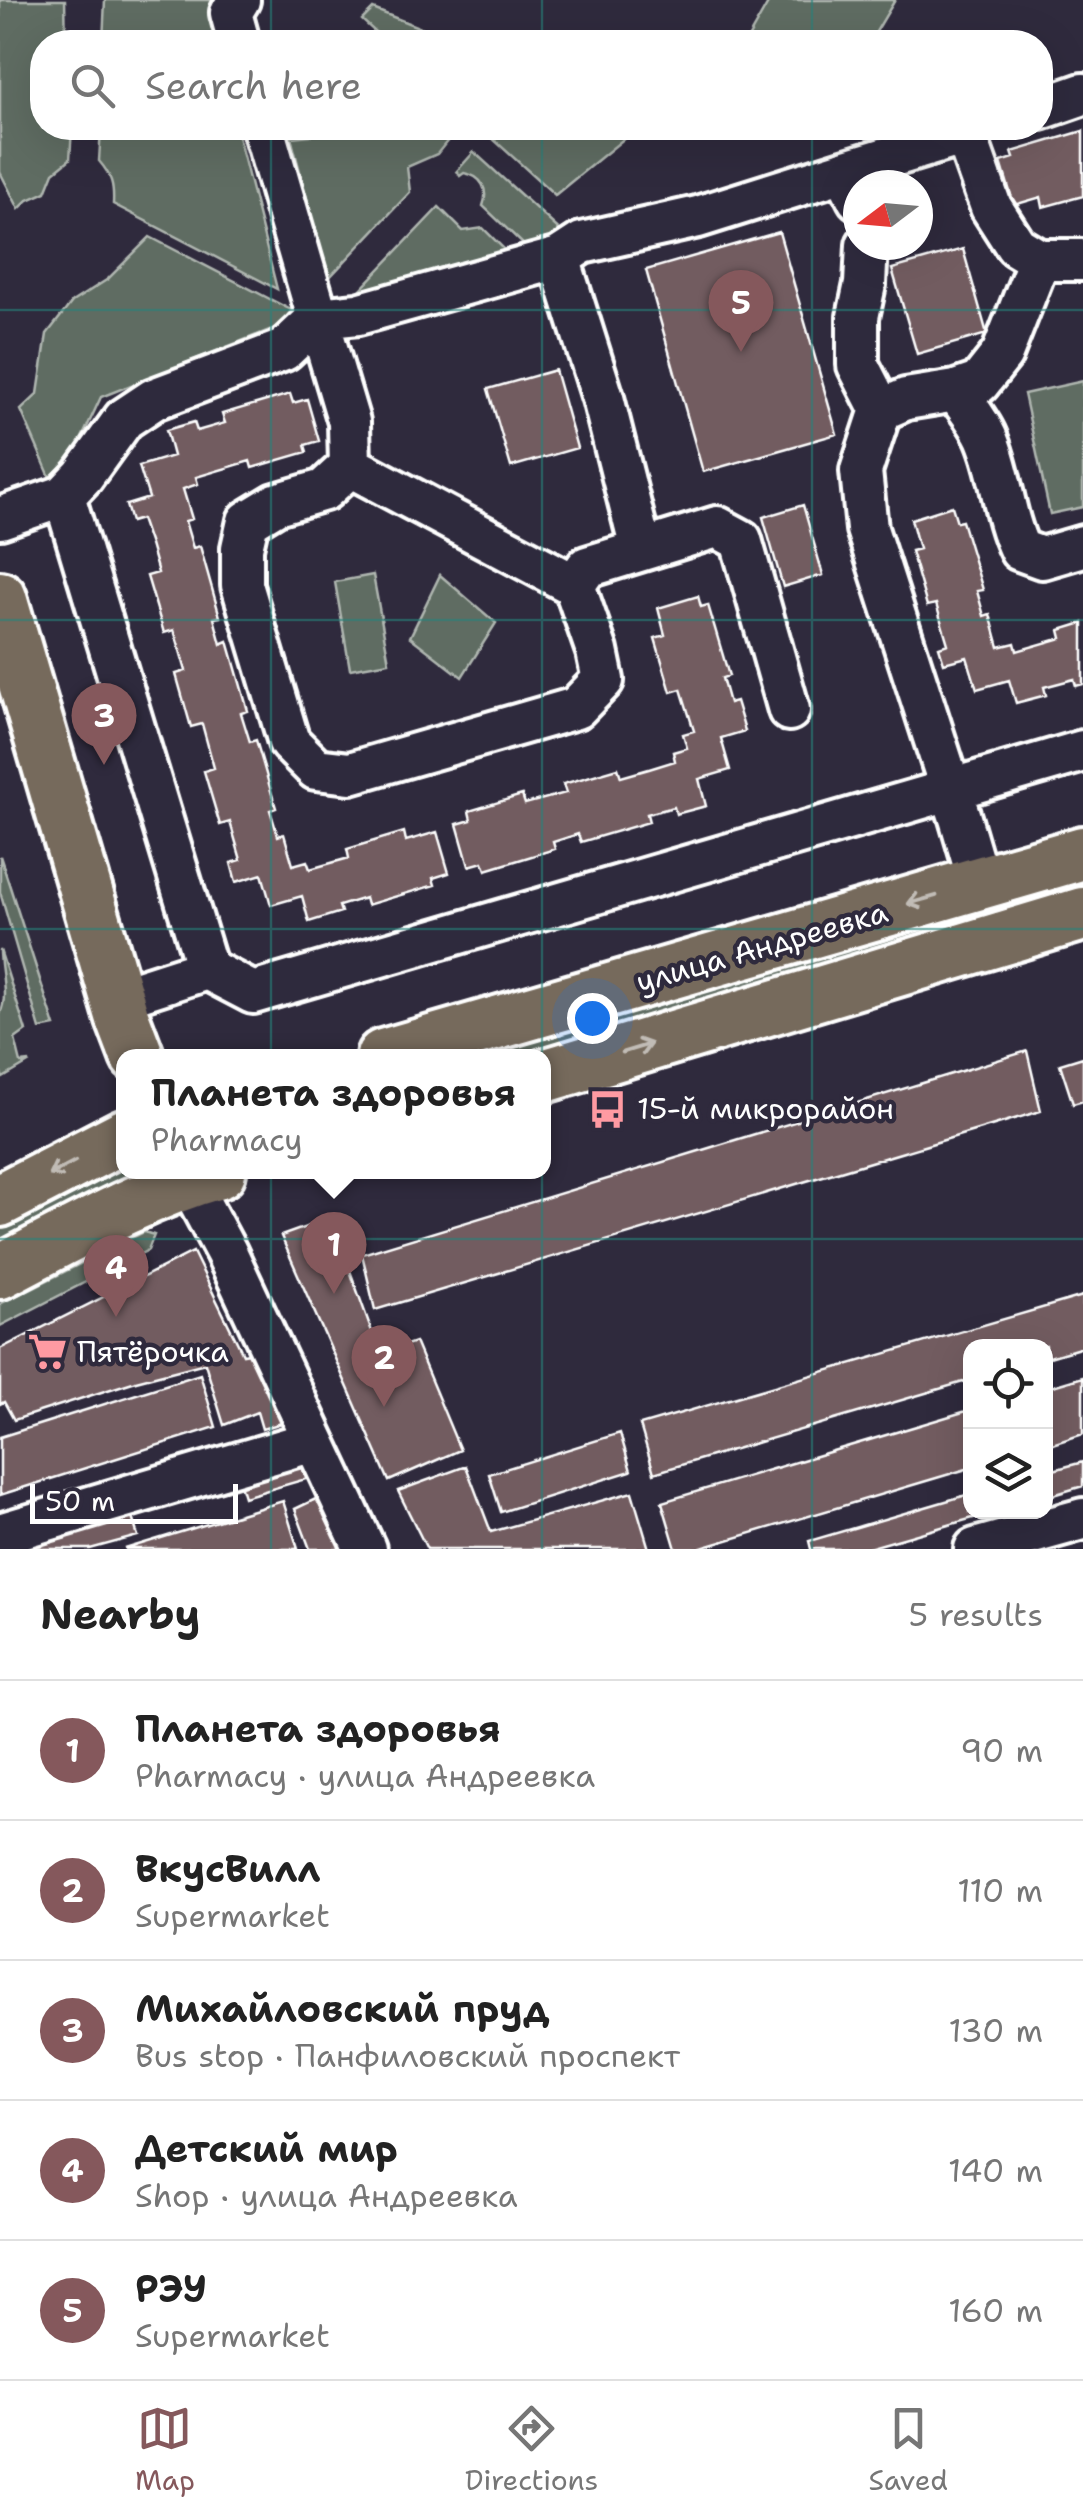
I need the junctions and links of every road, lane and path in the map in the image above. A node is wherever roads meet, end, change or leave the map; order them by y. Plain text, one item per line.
1 (238, 0) edge
2 (236, 30) edge
3 (1083, 94) edge
4 (1053, 104) edge
5 (266, 140) edge
6 (954, 140) edge
7 (977, 140) edge
8 (885, 170) edge
9 (843, 187) edge
10 (560, 258) junction
11 (866, 260) edge
12 (1039, 260) junction
13 (1083, 260) edge
14 (318, 318) junction
15 (956, 391) junction
16 (881, 410) junction
17 (350, 466) junction
18 (64, 496) junction
19 (0, 518) edge
20 (1083, 546) edge
21 (641, 549) junction
22 (574, 584) junction
23 (0, 599) edge
24 (0, 695) edge
25 (790, 710) dead end
26 (1083, 751) edge
27 (952, 790) junction
28 (1083, 853) edge
29 (979, 884) junction
30 (1083, 914) edge
31 (206, 969) junction
32 (117, 998) junction
33 (135, 1049) edge
34 (407, 1049) edge
35 (116, 1067) edge
36 (551, 1074) edge
37 (116, 1140) edge
38 (183, 1179) edge
39 (195, 1179) edge
40 (0, 1200) edge
41 (0, 1272) edge
42 (314, 1441) junction
43 (1083, 1519) edge
44 (0, 1534) edge
45 (990, 1547) edge
46 (365, 1549) edge

1 - 2 street
3 - 4 street
5 - 14 street
6 - 8 street
7 - 12 street
9 - 10 street
10 - 14 street
10 - 21 street
11 - 16 street
12 - 13 street
12 - 15 street
14 - 17 street
14 - 18 street
15 - 16 street
15 - 20 street
16 - 27 street
17 - 22 street
17 - 22 street
18 - 19 street
18 - 31 street
21 - 22 street
21 - 25 street
23 - 32 main road
24 - 35 main road
26 - 27 street
27 - 29 street
27 - 31 street
28 - 29 main road, улица Андреевка
29 -> 34 main road, улица Андреевка
36 -> 30 main road, улица Андреевка
31 - 32 street
32 - 33 main road
37 -> 40 main road
38 - 41 main road
39 - 42 street
42 - 44 street
42 - 46 street
43 - 45 street

